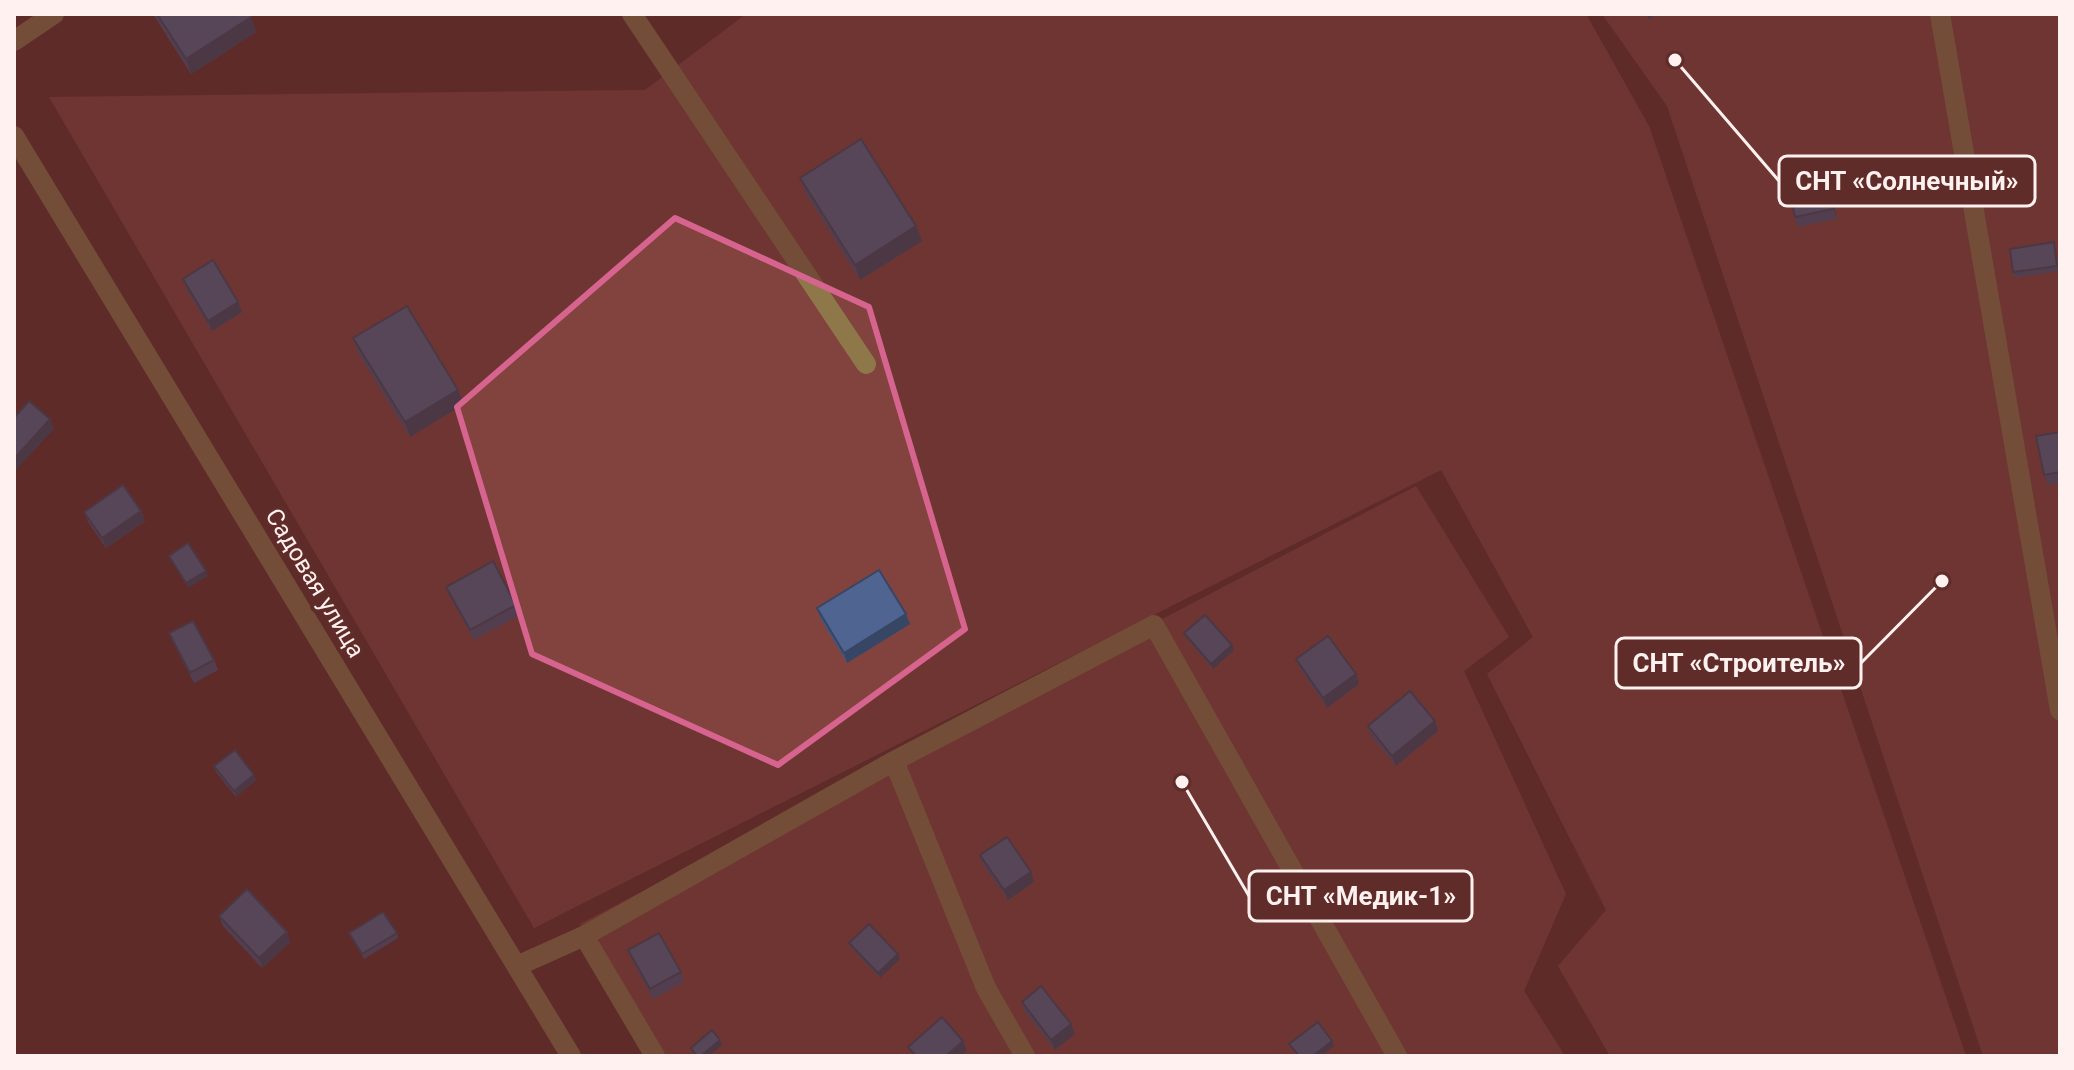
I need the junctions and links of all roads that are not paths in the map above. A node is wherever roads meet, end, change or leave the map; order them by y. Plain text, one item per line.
1 (54, 14) edge
2 (632, 14) edge
3 (1940, 14) edge
4 (14, 41) edge
5 (14, 136) edge
6 (866, 364) dead end
7 (2060, 710) edge
8 (894, 761) junction
9 (584, 936) junction
10 (517, 966) junction
11 (571, 1056) edge
12 (655, 1056) edge
13 (1025, 1056) edge
14 (1397, 1056) edge

1 - 4 street
2 - 6 street
3 - 7 street
5 - 10 street, Садовая улица
8 - 9 street
8 - 13 street
8 - 14 street
9 - 10 street
9 - 12 street
10 - 11 street, Садовая улица

